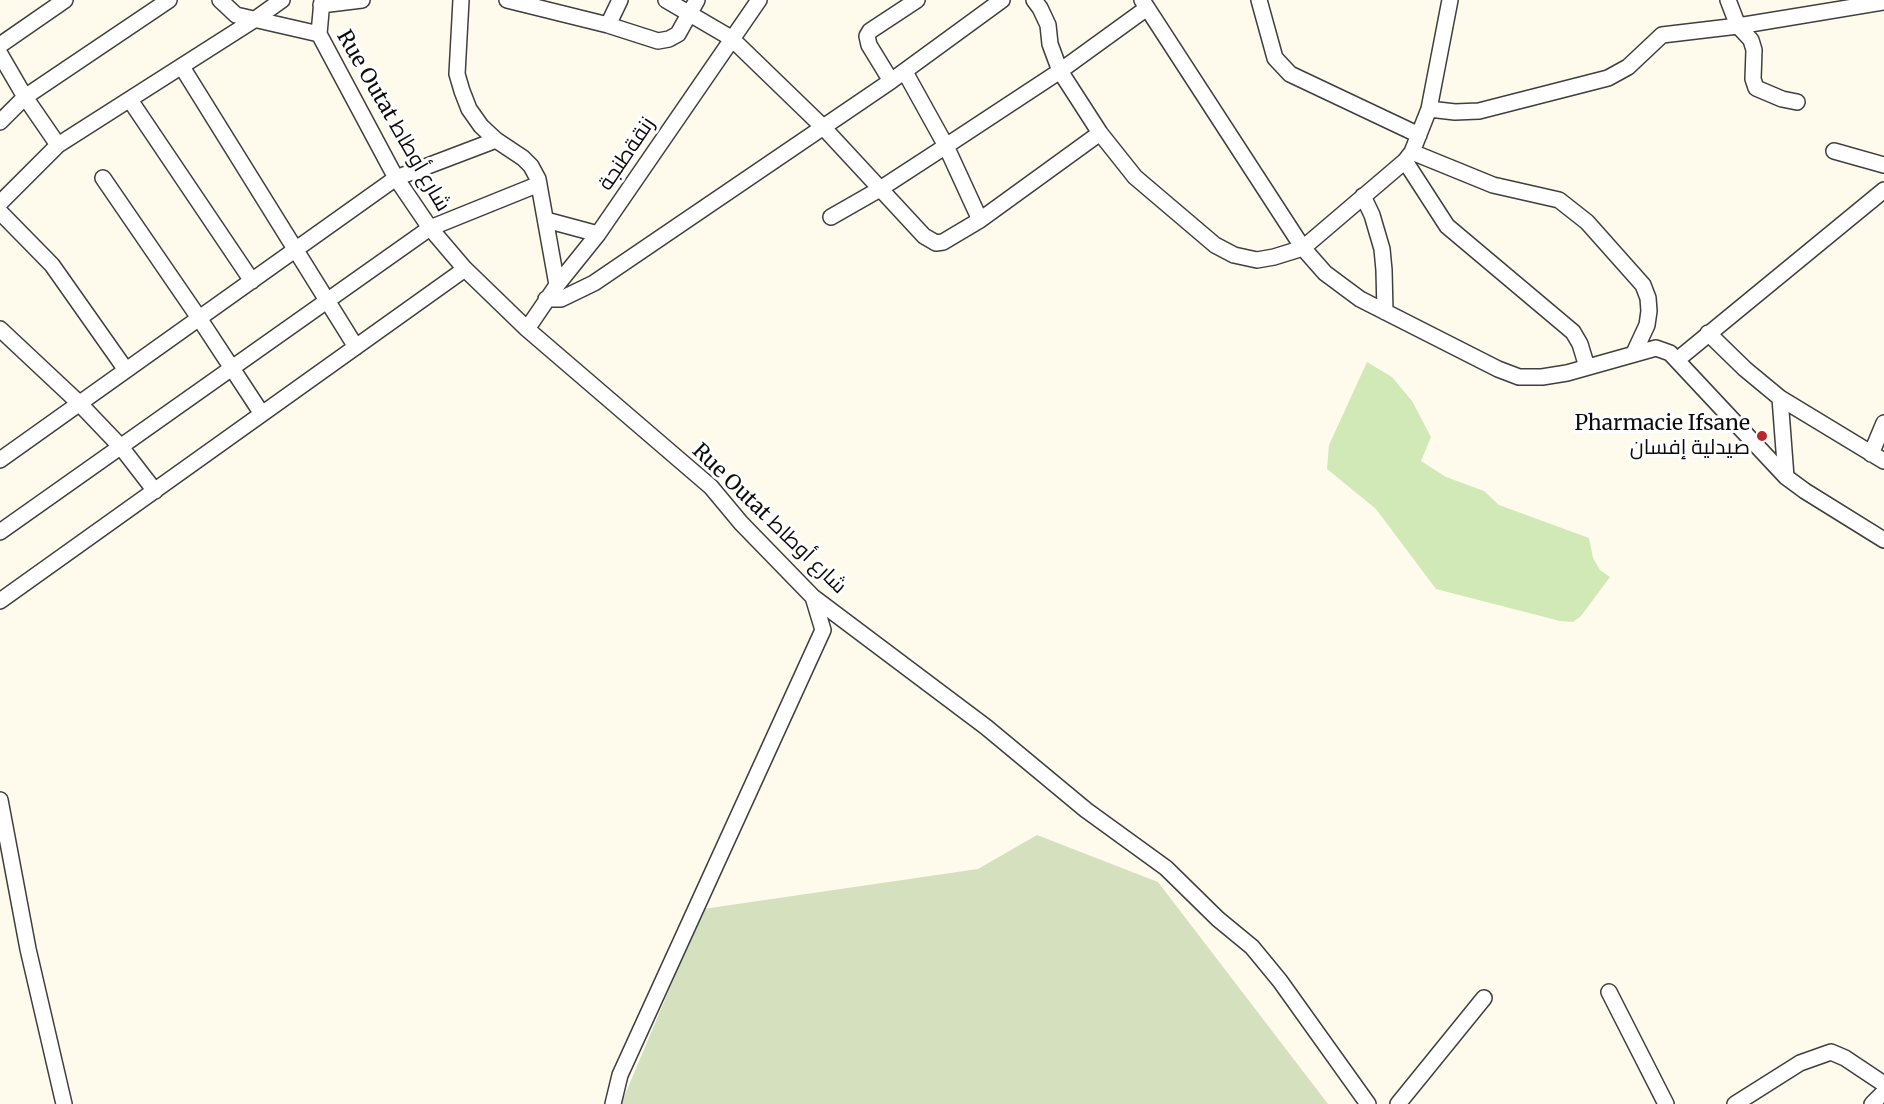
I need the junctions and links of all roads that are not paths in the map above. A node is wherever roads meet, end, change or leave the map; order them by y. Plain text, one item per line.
1 (65, 0) edge
2 (169, 0) edge
3 (220, 0) edge
4 (282, 0) edge
5 (362, 0) edge
6 (461, 0) edge
7 (507, 0) edge
8 (620, 0) edge
9 (666, 0) edge
10 (759, 0) edge
11 (917, 0) edge
12 (1002, 0) edge
13 (1034, 0) edge
14 (1259, 0) edge
15 (1450, 0) edge
16 (1728, 0) edge
17 (322, 2) edge
18 (1884, 2) edge
19 (1144, 4) edge
20 (693, 7) edge
21 (254, 20) junction
22 (608, 25) junction
23 (1738, 26) junction
24 (319, 34) junction
25 (731, 38) junction
26 (0, 45) edge
27 (0, 54) edge
28 (182, 67) junction
29 (1060, 71) junction
30 (904, 72) junction
31 (891, 81) junction
32 (25, 97) junction
33 (130, 100) junction
34 (1797, 102) dead end
35 (1429, 109) junction
36 (0, 122) edge
37 (823, 127) junction
38 (1100, 133) junction
39 (1419, 135) junction
40 (496, 140) junction
41 (58, 145) junction
42 (946, 146) junction
43 (1834, 151) dead end
44 (1408, 156) junction
45 (1884, 165) edge
46 (103, 178) dead end
47 (396, 178) junction
48 (539, 184) junction
49 (880, 189) junction
50 (1363, 196) junction
51 (1881, 197) edge
52 (0, 203) edge
53 (0, 212) edge
54 (831, 217) dead end
55 (546, 220) junction
56 (980, 220) junction
57 (430, 228) junction
58 (598, 234) junction
59 (1304, 248) junction
60 (296, 249) junction
61 (465, 269) junction
62 (252, 281) junction
63 (557, 285) junction
64 (546, 299) junction
65 (327, 301) junction
66 (1385, 312) junction
67 (199, 318) junction
68 (0, 329) edge
69 (527, 329) junction
70 (1708, 333) junction
71 (356, 347) junction
72 (1634, 353) junction
73 (1677, 360) junction
74 (1587, 367) junction
75 (232, 368) junction
76 (126, 370) junction
77 (1780, 398) junction
78 (79, 403) junction
79 (262, 414) junction
80 (1884, 423) edge
81 (121, 447) junction
82 (1877, 457) edge
83 (0, 460) edge
84 (1786, 477) junction
85 (155, 491) junction
86 (0, 532) edge
87 (1884, 540) edge
88 (813, 597) junction
89 (0, 601) edge
90 (0, 800) edge
91 (1610, 992) dead end
92 (1484, 998) dead end
93 (1884, 1084) edge
94 (1884, 1092) edge
95 (64, 1104) edge
96 (613, 1104) edge
97 (1368, 1104) edge
98 (1398, 1104) edge
99 (1666, 1104) edge
100 (1737, 1104) edge
101 (1872, 1104) edge

1 - 26 street
2 - 32 street
3 - 21 street, Rue Outat شارع أوطاط
4 - 21 street
5 - 17 street
6 - 40 street
7 - 22 street
8 - 22 street
9 - 20 street
10 - 25 street, زنقةطنجة
11 - 31 street
12 - 30 street
13 - 29 street
14 - 39 street
15 - 35 street
16 - 23 street
17 - 24 street
18 - 23 street
19 - 29 street
19 - 59 street
20 - 22 street
20 - 25 street
21 - 24 street, Rue Outat شارع أوطاط
21 - 28 street
23 - 34 street
23 - 35 street
24 - 47 street, Rue Outat شارع أوطاط
25 - 37 street
25 - 58 street, زنقةطنجة
27 - 32 street
28 - 33 street
28 - 60 street
29 - 38 street
29 - 42 street
30 - 31 street
30 - 42 street
31 - 37 street
32 - 36 street
32 - 41 street
33 - 41 street
33 - 62 street
35 - 39 street
37 - 49 street
37 - 64 street
38 - 56 street
38 - 59 street
39 - 44 street
40 - 47 street
40 - 48 street
41 - 52 street
42 - 49 street
42 - 56 street
43 - 45 street
44 - 50 street
44 - 72 street
44 - 74 street
46 - 67 street
47 - 57 street, Rue Outat شارع أوطاط
47 - 60 street
48 - 55 street
48 - 57 street
49 - 54 street
49 - 56 street
50 - 59 street
50 - 66 street
51 - 70 street
53 - 76 street
55 - 58 street
55 - 63 street
57 - 61 street, Rue Outat شارع أوطاط
57 - 65 street
58 - 63 street, زنقةطنجة
59 - 66 street
60 - 62 street
60 - 65 street
61 - 69 street, Rue Outat شارع أوطاط
61 - 71 street
62 - 67 street
63 - 64 street, زنقةطنجة
64 - 69 street, زنقةطنجة
65 - 71 street
65 - 75 street
66 - 74 street
67 - 75 street
67 - 76 street
68 - 78 street
69 - 88 street, Rue Outat شارع أوطاط
70 - 73 street
70 - 77 street
71 - 79 street
72 - 73 street
72 - 74 street
73 - 84 street
75 - 79 street
75 - 81 street
76 - 78 street
77 - 82 street
77 - 84 street
78 - 81 street
78 - 83 street
79 - 85 street
80 - 82 street
81 - 85 street
81 - 86 street
84 - 87 street
85 - 89 street
88 - 96 street
88 - 97 street, Rue Outat شارع أوطاط
90 - 95 street
91 - 99 street
92 - 98 street
93 - 100 street
94 - 101 street

